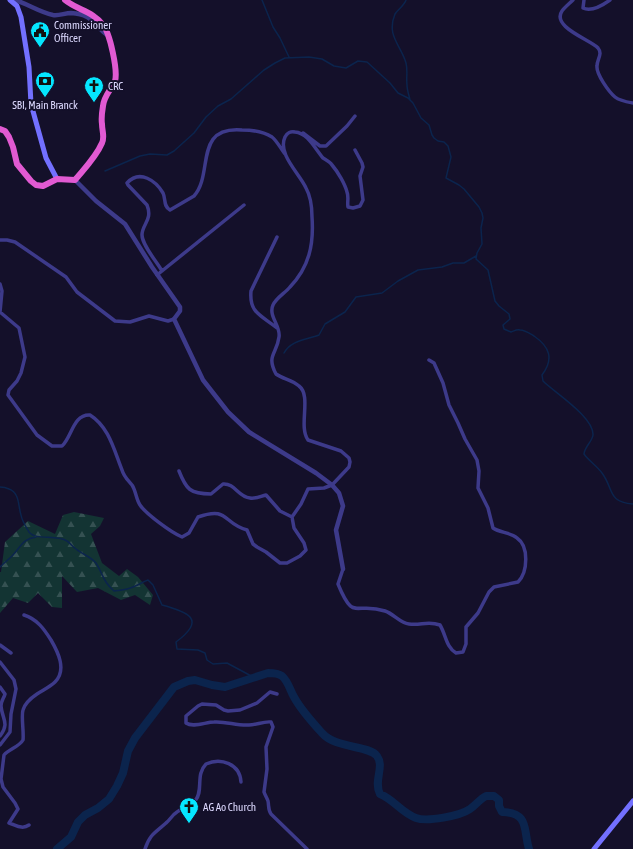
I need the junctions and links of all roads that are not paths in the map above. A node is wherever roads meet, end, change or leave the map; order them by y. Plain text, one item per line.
1 (10, 0) edge
2 (15, 0) edge
3 (65, 0) edge
4 (573, 0) edge
5 (584, 0) edge
6 (610, 0) edge
7 (108, 36) junction
8 (633, 103) edge
9 (355, 116) dead end
10 (0, 129) edge
11 (296, 132) junction
12 (355, 150) dead end
13 (285, 154) junction
14 (57, 179) junction
15 (75, 180) junction
16 (244, 205) dead end
17 (277, 237) dead end
18 (0, 240) edge
19 (162, 271) junction
20 (157, 275) junction
21 (0, 284) edge
22 (174, 320) junction
23 (278, 328) junction
24 (429, 360) dead end
25 (179, 471) dead end
26 (332, 485) junction
27 (292, 517) junction
28 (343, 569) joint
29 (24, 615) dead end
30 (0, 644) edge
31 (11, 653) dead end
32 (0, 662) edge
33 (0, 687) edge
34 (277, 694) dead end
35 (0, 736) edge
36 (0, 745) edge
37 (1, 779) edge
38 (241, 782) dead end
39 (633, 801) edge
40 (29, 825) dead end
41 (145, 849) edge
42 (307, 849) edge
43 (594, 849) edge

1 - 14 main road
2 - 7 street
3 - 7 highway
4 - 8 street
5 - 6 street
7 - 15 highway
9 - 11 street
10 - 14 highway
11 - 12 street
11 - 13 street
13 - 19 street
13 - 23 street
14 - 15 highway
15 - 20 street
16 - 19 street
17 - 23 street
18 - 22 street
19 - 20 street
20 - 22 street
21 - 27 street
22 - 26 street
23 - 26 street
24 - 28 street
25 - 27 street
26 - 27 street
26 - 28 street
29 - 37 street
30 - 31 street
32 - 36 street
33 - 35 street
34 - 42 street
37 - 40 street
38 - 41 street
39 - 43 main road

